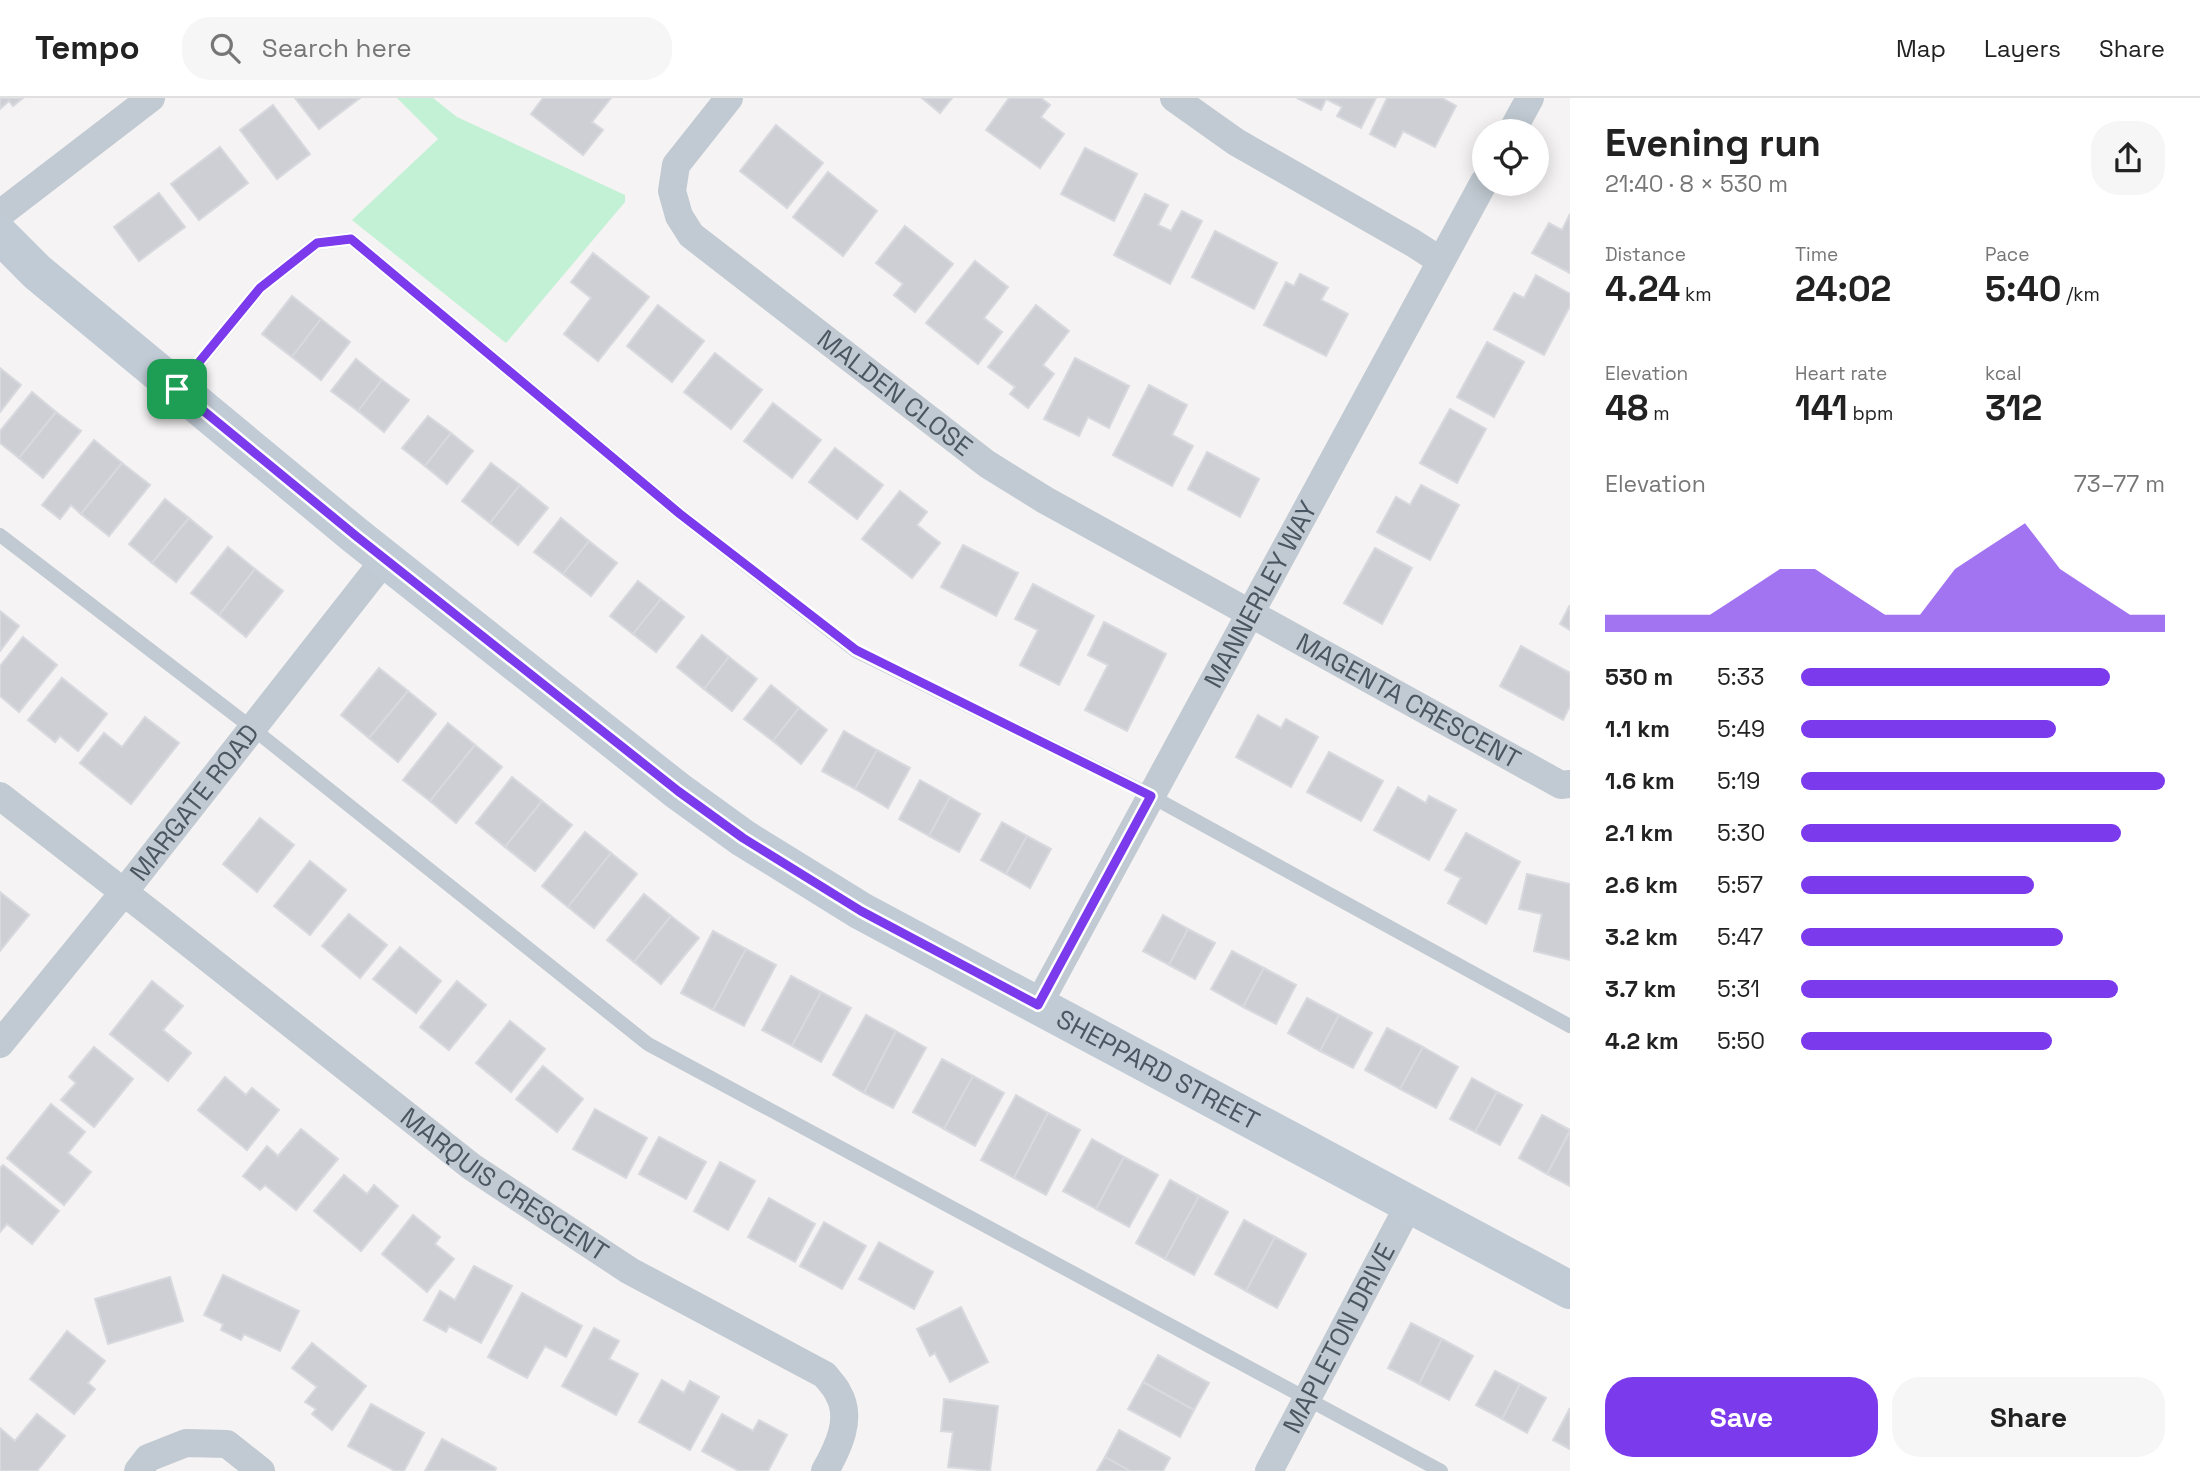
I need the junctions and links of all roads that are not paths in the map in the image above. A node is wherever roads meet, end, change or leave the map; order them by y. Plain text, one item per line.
1 (151, 98) edge
2 (729, 98) edge
3 (1174, 98) edge
4 (1530, 98) edge
5 (1519, 119) edge
6 (1476, 196) edge
7 (0, 214) edge
8 (0, 235) edge
9 (1441, 261) junction
10 (177, 389) junction
11 (0, 535) edge
12 (386, 558) junction
13 (1250, 613) junction
14 (252, 728) junction
15 (1570, 784) edge
16 (0, 796) edge
17 (1151, 796) junction
18 (124, 892) junction
19 (1038, 1005) junction
20 (1570, 1026) edge
21 (0, 1044) edge
22 (1410, 1203) junction
23 (1570, 1290) edge
24 (1308, 1398) junction
25 (138, 1471) edge
26 (261, 1471) edge
27 (825, 1471) edge
28 (1269, 1471) edge
29 (1441, 1471) edge

1 - 7 street
2 - 13 street, MALDEN CLOSE
3 - 9 street
4 - 5 street
6 - 9 street, MANNERLEY WAY
8 - 10 street, SHEPPARD STREET
9 - 13 street, MANNERLEY WAY
10 - 12 street, SHEPPARD STREET
10 - 17 lane
11 - 14 lane
12 - 14 street, MARGATE ROAD
12 - 19 street, SHEPPARD STREET
13 - 15 street, MAGENTA CRESCENT
13 - 17 street, MANNERLEY WAY
14 - 18 street, MARGATE ROAD
14 - 24 lane
16 - 18 street, MARQUIS CRESCENT
17 - 19 street, MANNERLEY WAY
17 - 20 lane
18 - 21 street, MARGATE ROAD
18 - 27 street, MARQUIS CRESCENT
19 - 22 street, SHEPPARD STREET
22 - 23 street, SHEPPARD STREET
22 - 24 street, MAPLETON DRIVE
24 - 28 street, MAPLETON DRIVE
24 - 29 lane
25 - 26 street

